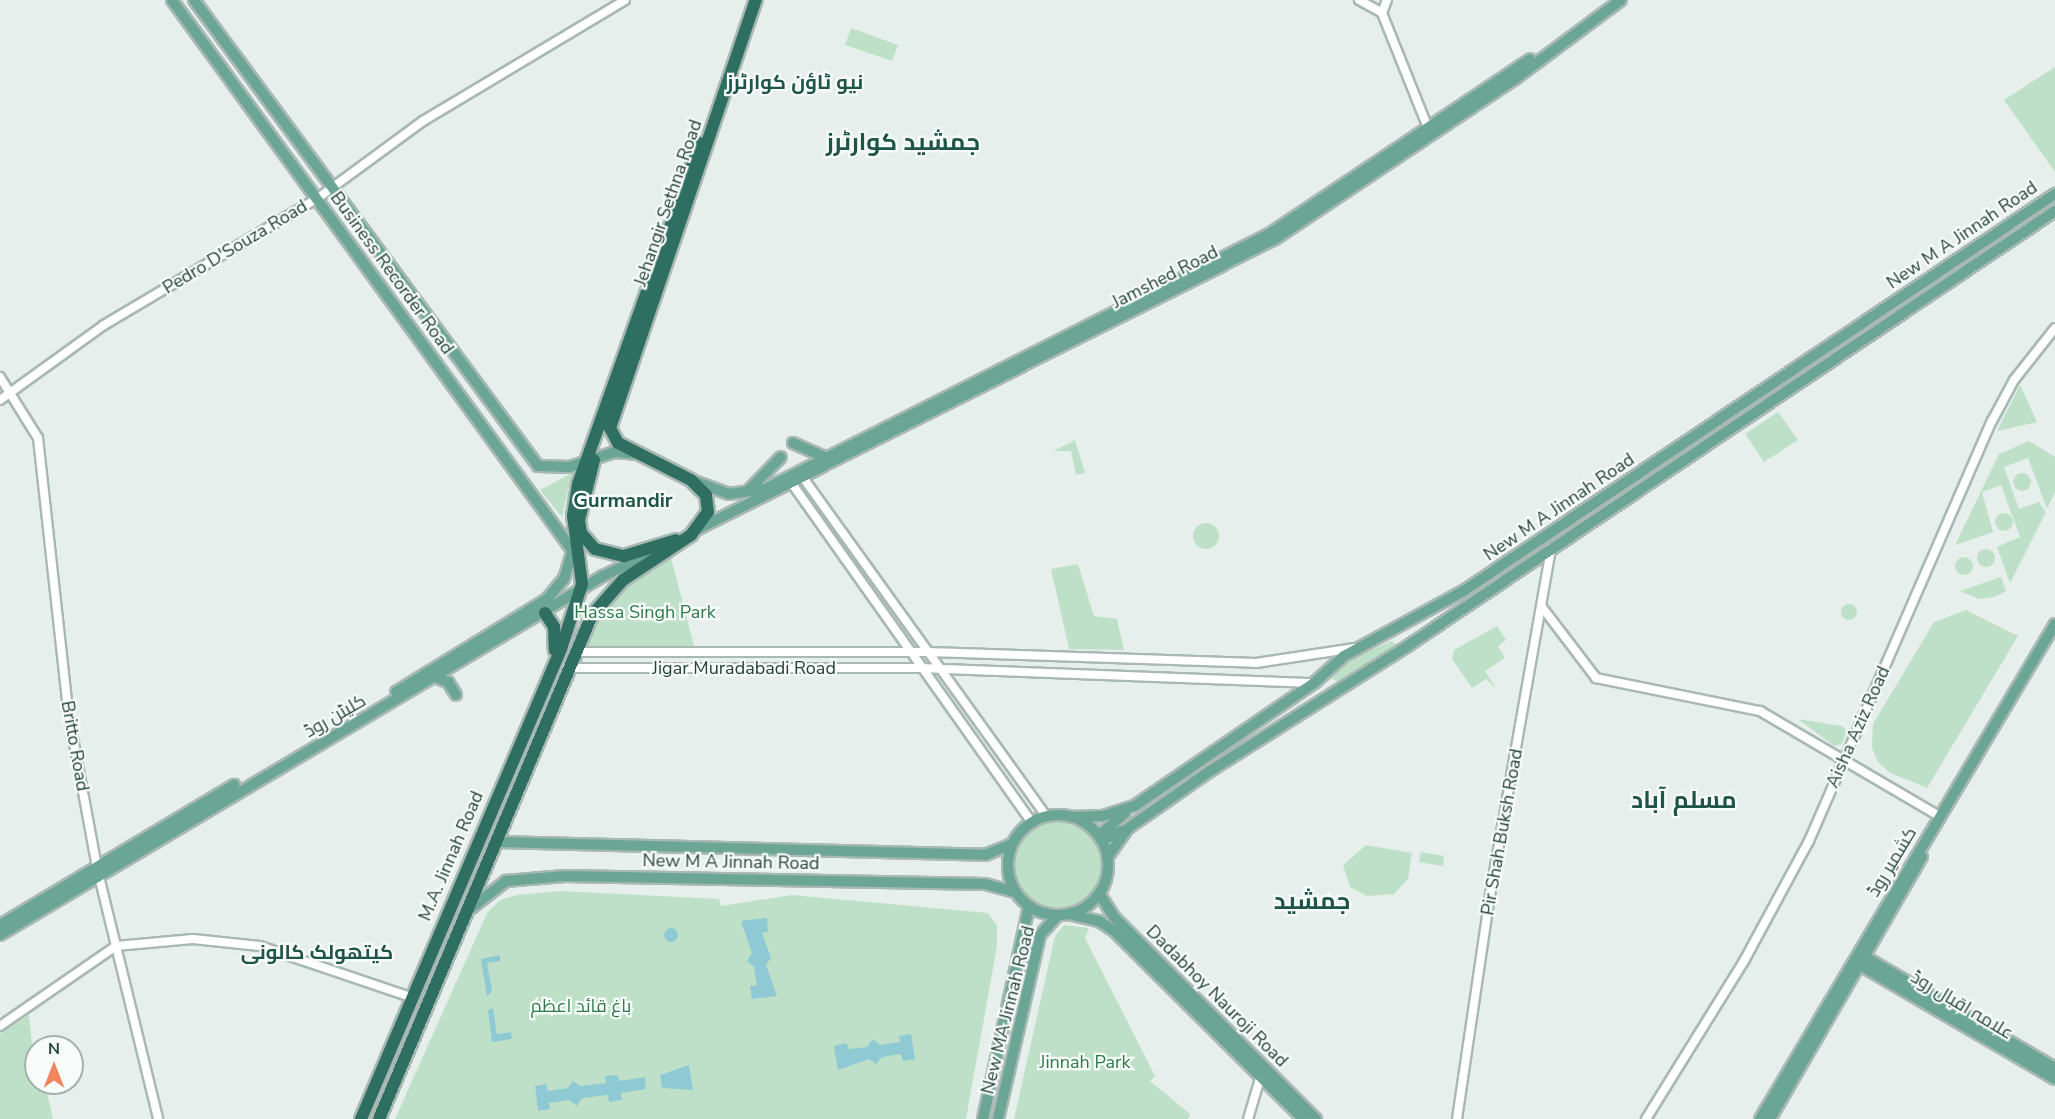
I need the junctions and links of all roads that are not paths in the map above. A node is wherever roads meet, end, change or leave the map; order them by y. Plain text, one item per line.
1 (172, 0) edge
2 (194, 0) edge
3 (625, 0) edge
4 (749, 0) edge
5 (756, 0) edge
6 (1359, 0) edge
7 (1387, 0) edge
8 (1610, 0) edge
9 (1621, 0) edge
10 (1382, 13) junction
11 (1429, 133) junction
12 (331, 187) junction
13 (2055, 194) edge
14 (318, 198) junction
15 (2055, 211) edge
16 (2055, 328) edge
17 (0, 377) edge
18 (11, 391) junction
19 (0, 400) edge
20 (608, 417) junction
21 (793, 443) dead end
22 (642, 456) junction
23 (781, 457) dead end
24 (591, 458) junction
25 (826, 458) junction
26 (801, 476) junction
27 (691, 480) junction
28 (790, 482) junction
29 (740, 495) junction
30 (579, 497) junction
31 (693, 533) junction
32 (577, 535) junction
33 (1551, 546) junction
34 (573, 550) junction
35 (580, 569) junction
36 (580, 592) junction
37 (1542, 607) junction
38 (545, 613) junction
39 (2055, 624) edge
40 (2055, 636) edge
41 (1357, 648) junction
42 (574, 652) junction
43 (928, 652) junction
44 (909, 653) junction
45 (567, 668) junction
46 (920, 668) junction
47 (552, 669) junction
48 (939, 669) junction
49 (435, 676) junction
50 (1314, 683) junction
51 (456, 695) dead end
52 (1842, 761) junction
53 (1129, 809) junction
54 (1046, 816) junction
55 (1939, 816) junction
56 (1071, 817) junction
57 (1032, 822) junction
58 (1127, 829) junction
59 (498, 842) junction
60 (1012, 844) junction
61 (1107, 858) junction
62 (98, 872) junction
63 (473, 881) junction
64 (498, 884) junction
65 (1015, 892) junction
66 (1099, 893) junction
67 (1029, 906) junction
68 (1063, 915) junction
69 (461, 920) junction
70 (0, 925) edge
71 (0, 935) edge
72 (116, 946) junction
73 (1857, 958) junction
74 (411, 998) junction
75 (0, 1026) edge
76 (2055, 1068) edge
77 (1261, 1075) junction
78 (2055, 1079) edge
79 (158, 1119) edge
80 (361, 1119) edge
81 (379, 1119) edge
82 (984, 1119) edge
83 (998, 1119) edge
84 (1248, 1119) edge
85 (1303, 1119) edge
86 (1316, 1119) edge
87 (1457, 1119) edge
88 (1646, 1119) edge
89 (1760, 1119) edge
90 (1770, 1119) edge

1 - 14 main road, Business Recorder Road
2 - 12 main road, Business Recorder Road
3 - 12 street, Pedro D'Souza Road
4 - 20 highway, Jehangir Sethna Road
5 - 20 highway, Jehangir Sethna Road
6 - 10 street
7 - 10 street
8 - 11 main road, Jamshed Road
9 - 11 main road, Jamshed Road
10 - 11 street
11 - 25 main road, Jamshed Road
11 - 26 main road, Jamshed Road
12 - 14 street, Pedro D'Souza Road
12 - 24 main road, Business Recorder Road
13 - 41 main road, New M A Jinnah Road
14 - 18 street, Pedro D'Souza Road
14 - 34 main road, Business Recorder Road
15 - 33 main road, New M A Jinnah Road
16 - 52 street, Aisha Aziz Road
17 - 18 street, Britto Road
18 - 19 street, Pedro D'Souza Road
18 - 62 street, Britto Road
20 - 22 highway
20 - 24 highway
21 - 25 main road
22 - 24 main road, Business Recorder Road
22 - 27 highway
23 - 29 main road
24 - 30 highway
25 - 26 main road, Jamshed Road
26 - 28 main road, Jamshed Road
26 - 43 street
27 - 29 main road
27 - 31 highway
28 - 29 main road, Jamshed Road
28 - 31 main road, Jamshed Road
28 - 44 street
30 - 31 highway
30 - 32 highway, M.A. Jinnah Road
31 - 36 main road, کلیٹن روڈ
31 - 42 highway, M.A. Jinnah Road
32 - 34 main road, کلیٹن روڈ
32 - 35 highway, M.A. Jinnah Road
33 - 37 street, Pir Shah Buksh Road
33 - 58 main road, New M A Jinnah Road
34 - 35 main road, Business Recorder Road
34 - 62 main road, کلیٹن روڈ
35 - 36 highway, M.A. Jinnah Road
36 - 38 main road, کلیٹن روڈ
36 - 47 highway, M.A. Jinnah Road
37 - 52 street
37 - 87 street, Pir Shah Buksh Road
38 - 47 highway
38 - 49 main road, کلیٹن روڈ
39 - 55 main road, کشمیر روڈ
40 - 73 main road, کشمیر روڈ
41 - 43 street, Jigar Muradabadi Road
41 - 50 main road, New M A Jinnah Road
42 - 44 street, Jigar Muradabadi Road
42 - 45 highway, M.A. Jinnah Road
43 - 44 street, Jigar Muradabadi Road
43 - 48 street
44 - 46 street
45 - 46 street, Jigar Muradabadi Road
45 - 59 highway, M.A. Jinnah Road
46 - 48 street, Jigar Muradabadi Road
46 - 57 street
47 - 63 highway, M.A. Jinnah Road
48 - 50 street, Jigar Muradabadi Road
48 - 54 street
49 - 51 main road
49 - 62 main road, کلیٹن روڈ
50 - 53 main road, New M A Jinnah Road
52 - 55 street
52 - 88 street, Aisha Aziz Road
53 - 56 main road, New M A Jinnah Road
53 - 58 main road
54 - 56 main road
54 - 57 main road
55 - 73 main road, کشمیر روڈ
56 - 61 main road
57 - 60 main road
58 - 61 main road, New M A Jinnah Road
59 - 60 main road, New M A Jinnah Road
59 - 63 highway, M.A. Jinnah Road
60 - 65 main road
61 - 66 main road
62 - 70 main road, کلیٹن روڈ
62 - 71 main road, کلیٹن روڈ
62 - 72 street, Britto Road
63 - 64 main road, New M A Jinnah Road
63 - 69 highway, M.A. Jinnah Road
63 - 74 highway, M.A. Jinnah Road
64 - 65 main road, New M A Jinnah Road
64 - 69 main road
65 - 67 main road
66 - 68 main road
66 - 86 main road, Dadabhoy Nauroji Road
67 - 68 main road
67 - 82 main road
68 - 77 main road
68 - 83 main road, New MA Jinnah Road
69 - 81 highway, M.A. Jinnah Road
72 - 74 street
72 - 75 street
72 - 79 street, Britto Road
73 - 76 main road, علامہ اقبال روڈ
73 - 78 main road, علامہ اقبال روڈ
73 - 89 main road, کشمیر روڈ
73 - 90 main road, کشمیر روڈ
74 - 80 highway, M.A. Jinnah Road
77 - 84 street
77 - 85 main road

